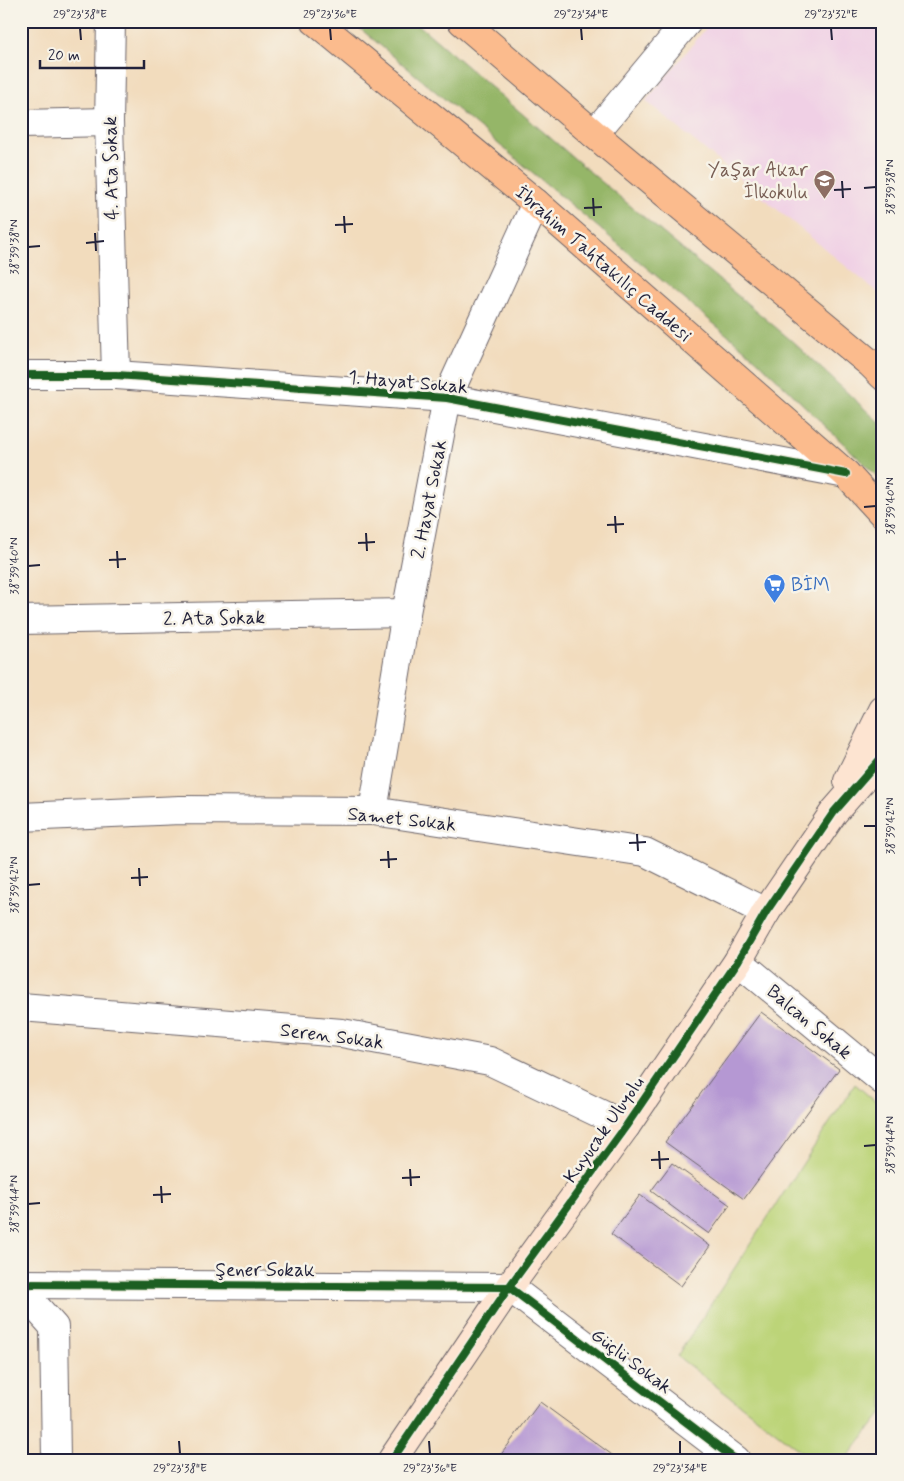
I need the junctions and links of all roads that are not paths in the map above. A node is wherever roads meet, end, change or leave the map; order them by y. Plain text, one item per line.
1 (111, 21) edge
2 (316, 21) edge
3 (462, 21) edge
4 (688, 21) edge
5 (109, 122) junction
6 (21, 124) edge
7 (594, 134) junction
8 (536, 203) junction
9 (21, 375) edge
10 (116, 375) junction
11 (883, 376) edge
12 (447, 398) junction
13 (846, 474) junction
14 (883, 514) edge
15 (406, 613) junction
16 (21, 620) edge
17 (883, 710) edge
18 (883, 756) edge
19 (373, 811) junction
20 (834, 812) junction
21 (21, 817) edge
22 (766, 912) junction
23 (738, 961) junction
24 (21, 1007) edge
25 (883, 1081) edge
26 (626, 1126) junction
27 (21, 1284) edge
28 (509, 1287) junction
29 (21, 1290) edge
30 (56, 1460) edge
31 (392, 1460) edge
32 (736, 1460) edge

1 - 5 street, 4. Ata Sokak
2 - 8 main road, İbrahim Tahtakılıç Caddesi
3 - 7 main road
4 - 7 street
5 - 6 street
5 - 10 street, 4. Ata Sokak
7 - 11 main road
8 - 12 street, 2. Hayat Sokak
8 - 13 main road, İbrahim Tahtakılıç Caddesi
9 - 10 street, 1. Hayat Sokak
10 - 12 street, 1. Hayat Sokak
12 - 13 street, 1. Hayat Sokak
12 - 15 street, 2. Hayat Sokak
13 - 14 main road, İbrahim Tahtakılıç Caddesi
15 - 16 street, 2. Ata Sokak
15 - 19 street, 2. Hayat Sokak
17 - 20 street
18 - 20 street
19 - 21 street, Samet Sokak
19 - 22 street, Samet Sokak
20 - 22 street, Kuyucak Uluyolu
22 - 23 street, Kuyucak Uluyolu
23 - 25 street, Balcan Sokak
23 - 26 street, Kuyucak Uluyolu
24 - 26 street, Seren Sokak
26 - 28 street, Kuyucak Uluyolu
27 - 28 street, Şener Sokak
28 - 31 street, Kuyucak Uluyolu
28 - 32 street, Güçlü Sokak
29 - 30 street

